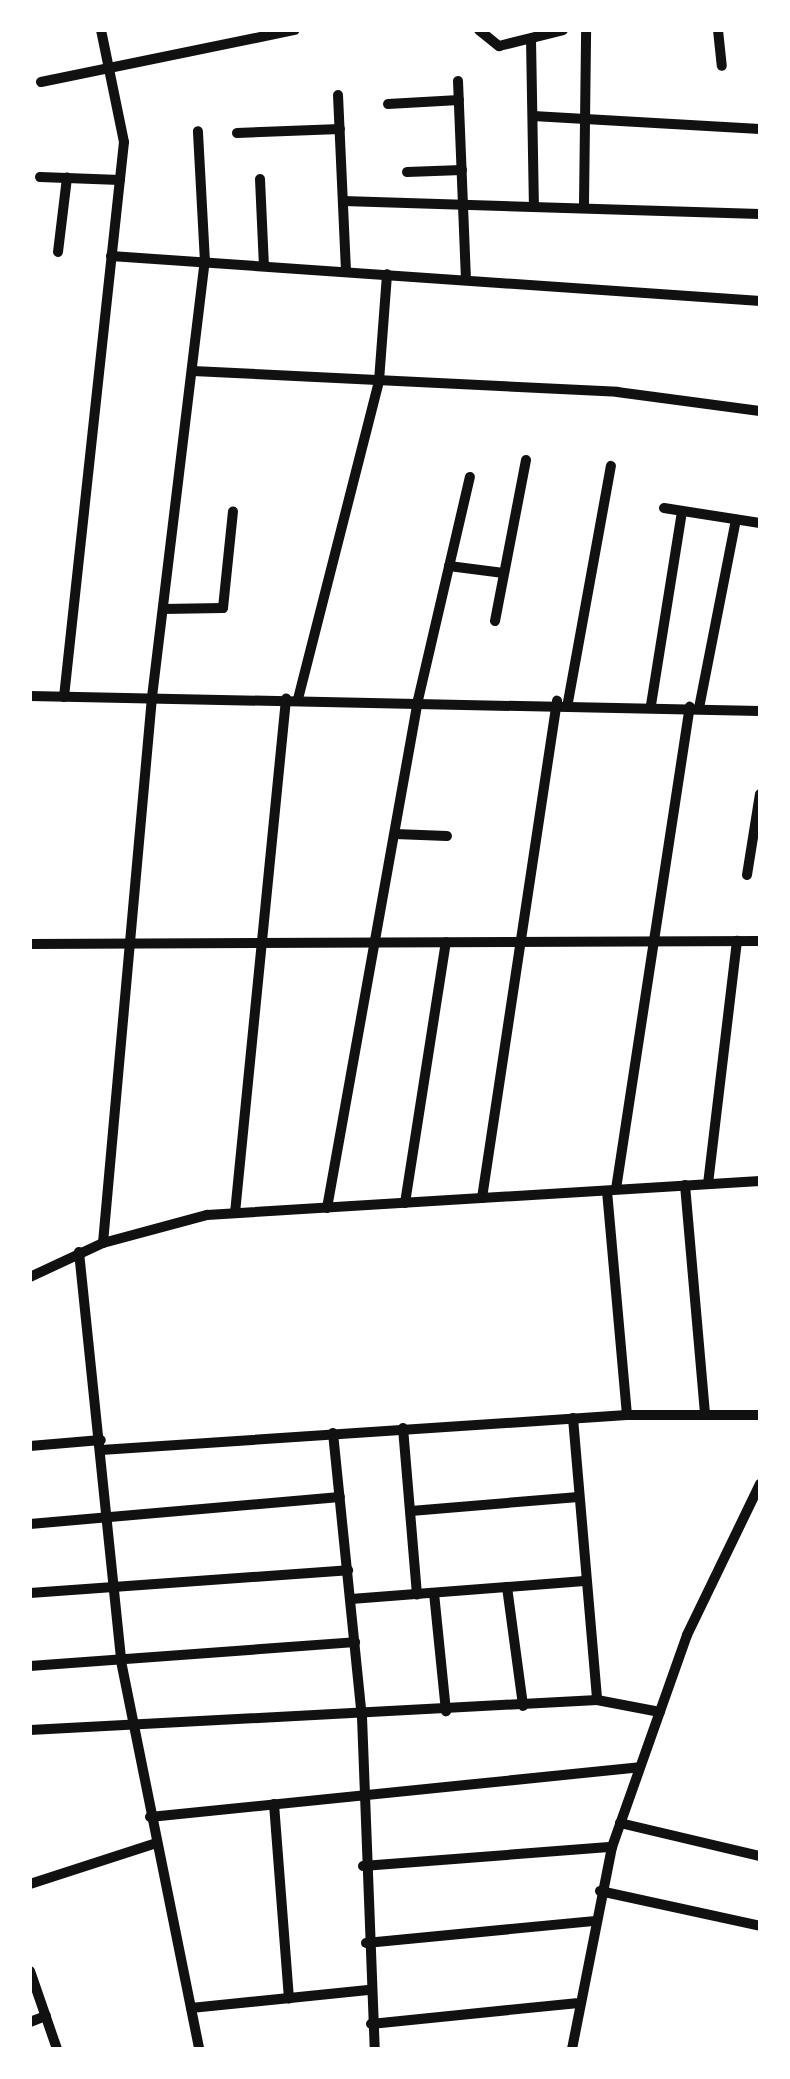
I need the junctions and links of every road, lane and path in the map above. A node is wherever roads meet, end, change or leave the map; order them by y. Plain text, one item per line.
1 (101, 30) edge
2 (295, 30) edge
3 (479, 30) edge
4 (564, 30) edge
5 (586, 30) edge
6 (718, 30) edge
7 (532, 39) junction
8 (722, 66) dead end
9 (112, 68) junction
10 (458, 80) dead end
11 (41, 82) dead end
12 (338, 95) dead end
13 (459, 100) junction
14 (388, 104) dead end
15 (533, 116) junction
16 (585, 118) junction
17 (340, 128) junction
18 (760, 129) edge
19 (198, 131) dead end
20 (237, 133) dead end
21 (462, 170) junction
22 (407, 172) dead end
23 (40, 177) dead end
24 (67, 178) junction
25 (260, 179) dead end
26 (120, 180) junction
27 (343, 201) junction
28 (463, 202) junction
29 (534, 202) junction
30 (584, 204) junction
31 (760, 214) edge
32 (58, 252) dead end
33 (111, 256) junction
34 (204, 262) junction
35 (264, 266) junction
36 (346, 271) junction
37 (387, 274) junction
38 (466, 279) junction
39 (760, 301) edge
40 (193, 371) junction
41 (380, 381) junction
42 (760, 411) edge
43 (526, 460) dead end
44 (612, 466) dead end
45 (470, 476) dead end
46 (664, 508) dead end
47 (682, 511) junction
48 (233, 512) dead end
49 (736, 520) junction
50 (760, 523) edge
51 (449, 566) junction
52 (504, 573) junction
53 (163, 609) junction
54 (495, 620) dead end
55 (30, 696) edge
56 (64, 697) junction
57 (152, 697) junction
58 (292, 699) junction
59 (418, 700) junction
60 (562, 702) junction
61 (651, 705) junction
62 (695, 707) junction
63 (760, 711) edge
64 (760, 794) edge
65 (395, 834) junction
66 (448, 836) dead end
67 (747, 876) dead end
68 (654, 941) junction
69 (737, 941) junction
70 (760, 941) edge
71 (375, 942) junction
72 (446, 942) junction
73 (522, 942) junction
74 (262, 943) junction
75 (30, 944) edge
76 (130, 944) junction
77 (760, 1181) edge
78 (708, 1184) junction
79 (685, 1186) junction
80 (612, 1190) junction
81 (482, 1198) junction
82 (405, 1203) junction
83 (326, 1208) junction
84 (235, 1214) junction
85 (103, 1242) junction
86 (79, 1252) junction
87 (30, 1277) edge
88 (706, 1414) junction
89 (627, 1415) junction
90 (760, 1415) edge
91 (573, 1418) junction
92 (403, 1428) junction
93 (333, 1433) junction
94 (101, 1445) junction
95 (30, 1446) edge
96 (760, 1484) edge
97 (340, 1496) junction
98 (578, 1497) junction
99 (410, 1511) junction
100 (107, 1518) junction
101 (30, 1524) edge
102 (348, 1570) junction
103 (584, 1581) junction
104 (114, 1586) junction
105 (506, 1587) junction
106 (434, 1592) junction
107 (30, 1593) edge
108 (417, 1594) junction
109 (351, 1599) junction
110 (354, 1642) junction
111 (122, 1662) junction
112 (30, 1666) edge
113 (596, 1700) junction
114 (523, 1706) junction
115 (446, 1712) junction
116 (660, 1712) junction
117 (362, 1717) junction
118 (132, 1728) junction
119 (30, 1730) edge
120 (639, 1767) junction
121 (360, 1795) junction
122 (274, 1804) junction
123 (150, 1816) junction
124 (620, 1823) junction
125 (156, 1843) junction
126 (612, 1848) junction
127 (760, 1856) edge
128 (363, 1866) junction
129 (30, 1884) edge
130 (600, 1891) junction
131 (592, 1920) junction
132 (760, 1926) edge
133 (366, 1944) junction
134 (30, 1971) edge
135 (368, 1990) junction
136 (289, 1998) junction
137 (576, 2003) junction
138 (190, 2008) junction
139 (46, 2016) junction
140 (30, 2022) edge
141 (370, 2024) junction
142 (57, 2049) edge
143 (200, 2049) edge
144 (375, 2049) edge
145 (572, 2049) edge

1 - 9 street
2 - 9 street
3 - 7 street
4 - 7 street
5 - 16 street
6 - 8 street
7 - 15 street
9 - 11 street
9 - 26 street
10 - 13 street
12 - 17 street
13 - 14 street
13 - 21 street
15 - 16 street
15 - 29 street
16 - 18 street
16 - 30 street
17 - 20 street
17 - 27 street
19 - 34 street
21 - 22 street
21 - 28 street
23 - 24 street
24 - 26 street
24 - 32 street
25 - 35 street
26 - 33 street
27 - 28 street
27 - 36 street
28 - 29 street
28 - 38 street
29 - 30 street
30 - 31 street
33 - 34 street
33 - 56 street
34 - 35 street
34 - 40 street
35 - 36 street
36 - 37 street
37 - 38 street
37 - 41 street
38 - 39 street
40 - 41 street
40 - 53 street
41 - 42 street
41 - 58 street
43 - 52 street
44 - 60 street
45 - 51 street
46 - 47 street
47 - 49 street
47 - 61 street
48 - 53 street
49 - 50 street
49 - 62 street
51 - 52 street
51 - 59 street
52 - 54 street
53 - 57 street
55 - 56 street
56 - 57 street
57 - 58 street
57 - 76 street
58 - 59 street
58 - 74 street
59 - 60 street
59 - 65 street
60 - 61 street
60 - 73 street
61 - 62 street
62 - 63 street
62 - 68 street
64 - 67 street
65 - 66 street
65 - 71 street
68 - 69 street
68 - 73 street
68 - 80 street
69 - 70 street
69 - 78 street
71 - 72 street
71 - 74 street
71 - 83 street
72 - 73 street
72 - 82 street
73 - 81 street
74 - 76 street
74 - 84 street
75 - 76 street
76 - 85 street
77 - 78 street
78 - 79 street
79 - 80 street
79 - 88 street
80 - 81 street
80 - 89 street
81 - 82 street
82 - 83 street
83 - 84 street
84 - 85 street
85 - 86 street
86 - 87 street
86 - 94 street
88 - 89 street
88 - 90 street
89 - 91 street
91 - 92 street
91 - 98 street
92 - 93 street
92 - 99 street
93 - 94 street
93 - 97 street
94 - 95 street
94 - 100 street
96 - 116 street
97 - 100 street
97 - 102 street
98 - 99 street
98 - 103 street
99 - 108 street
100 - 101 street
100 - 104 street
102 - 104 street
102 - 109 street
103 - 105 street
103 - 113 street
104 - 107 street
104 - 111 street
105 - 106 street
105 - 114 street
106 - 108 street
106 - 115 street
108 - 109 street
109 - 110 street
110 - 111 street
110 - 117 street
111 - 112 street
111 - 118 street
113 - 114 street
113 - 116 street
114 - 115 street
115 - 117 street
116 - 120 street
117 - 118 street
117 - 121 street
118 - 119 street
118 - 123 street
120 - 121 street
120 - 124 street
121 - 122 street
121 - 128 street
122 - 123 street
122 - 136 street
123 - 125 street
124 - 126 street
124 - 127 street
125 - 129 street
125 - 138 street
126 - 128 street
126 - 130 street
128 - 133 street
130 - 131 street
130 - 132 street
131 - 133 street
131 - 137 street
133 - 135 street
134 - 139 street
135 - 136 street
135 - 141 street
136 - 138 street
137 - 141 street
137 - 145 street
138 - 143 street
139 - 140 street
139 - 142 street
141 - 144 street

